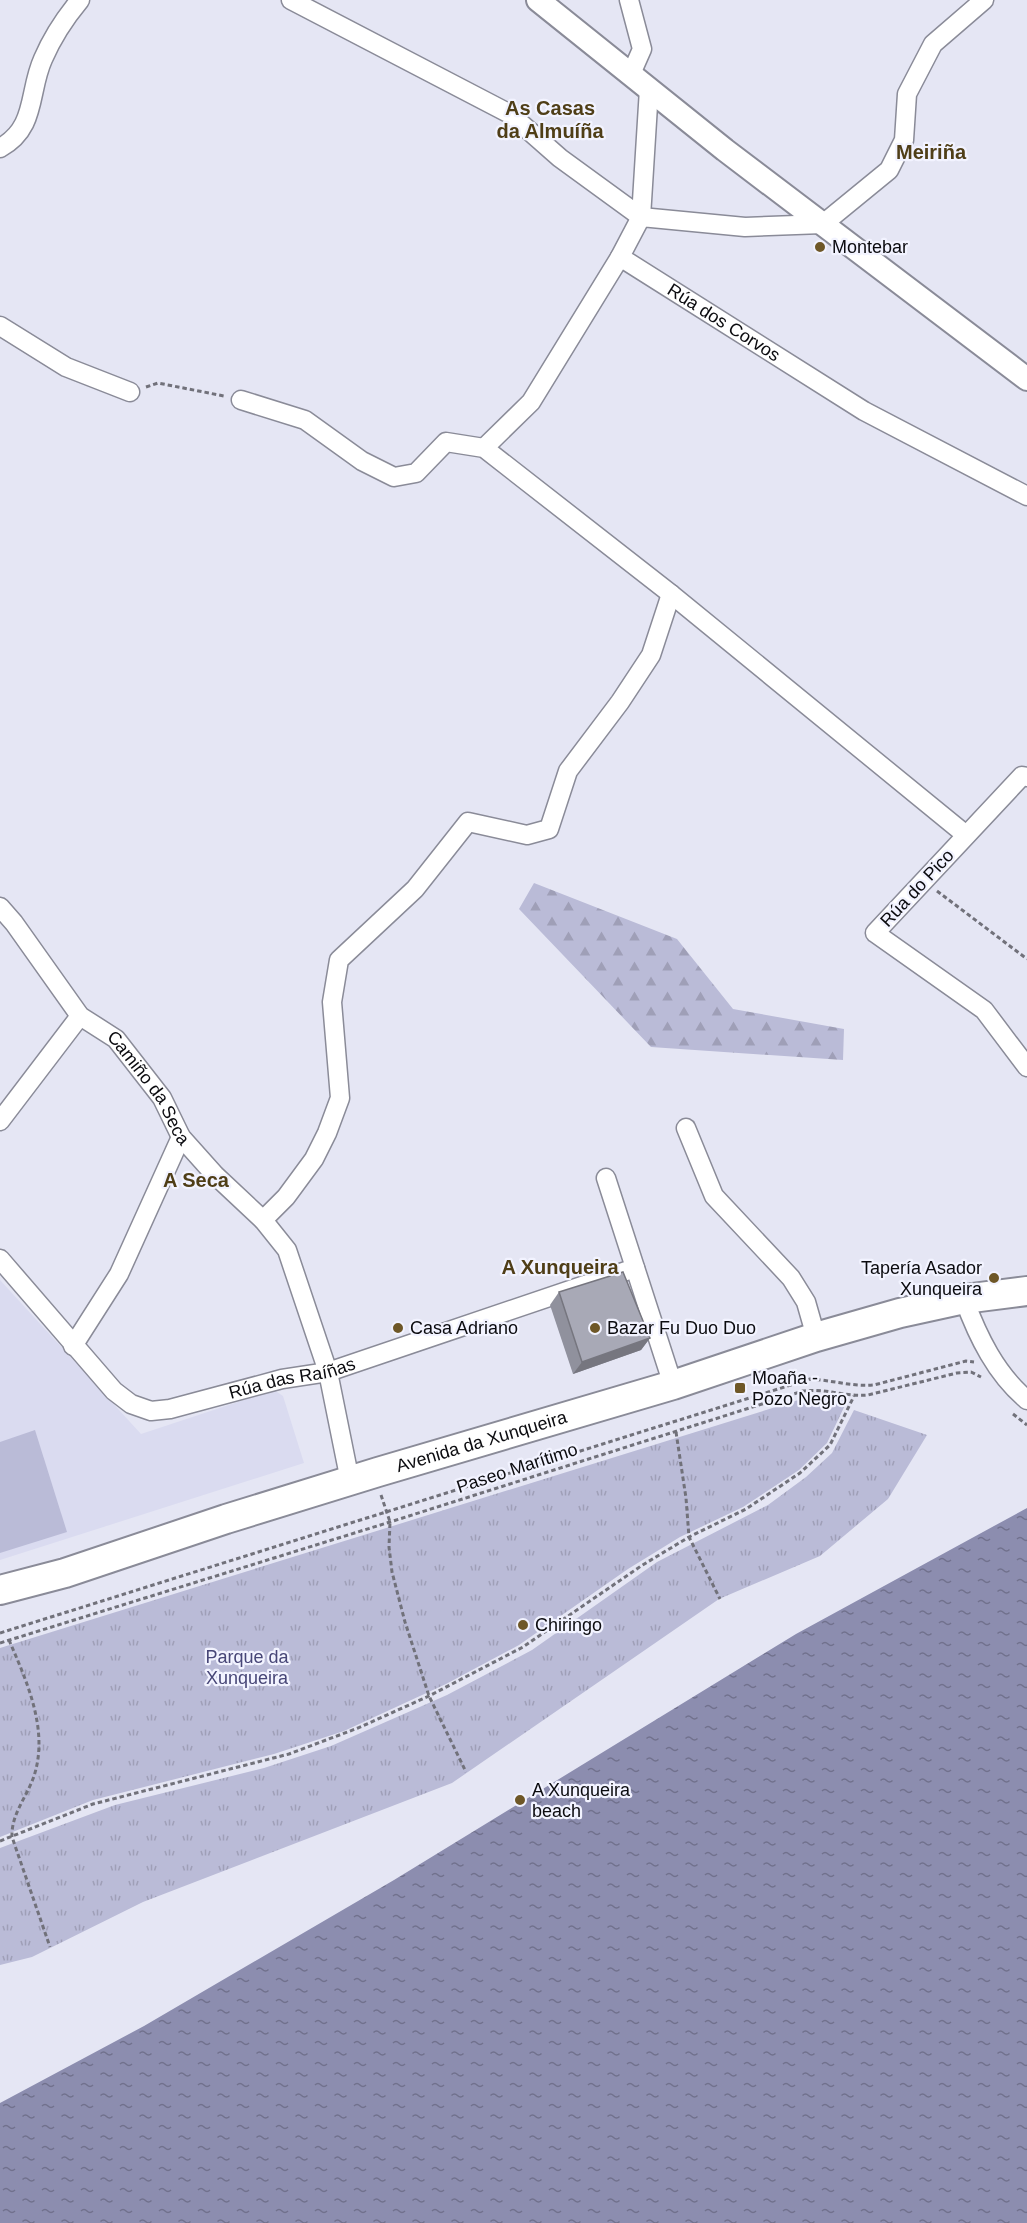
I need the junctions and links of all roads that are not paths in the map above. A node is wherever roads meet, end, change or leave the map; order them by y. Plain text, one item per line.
1 (80, 0) edge
2 (291, 0) edge
3 (538, 0) edge
4 (629, 0) edge
5 (984, 0) edge
6 (631, 74) junction
7 (649, 89) junction
8 (0, 148) edge
9 (641, 217) junction
10 (823, 224) junction
11 (620, 257) junction
12 (0, 326) edge
13 (1027, 379) edge
14 (130, 392) road end
15 (241, 399) road end
16 (484, 448) junction
17 (1027, 496) edge
18 (671, 594) junction
19 (1027, 777) edge
20 (966, 835) junction
21 (0, 906) edge
22 (80, 1016) junction
23 (1027, 1067) edge
24 (0, 1121) edge
25 (686, 1128) dead end
26 (182, 1137) junction
27 (606, 1178) dead end
28 (263, 1220) junction
29 (0, 1259) edge
30 (635, 1268) junction
31 (1027, 1291) edge
32 (964, 1299) junction
33 (816, 1337) junction
34 (73, 1346) junction
35 (328, 1372) junction
36 (673, 1385) junction
37 (1027, 1400) edge
38 (362, 1477) junction
39 (0, 1590) edge

1 - 8 street
2 - 9 street
3 - 6 street
4 - 6 street
5 - 10 street
6 - 7 street
7 - 9 street
7 - 10 street
9 - 10 street
9 - 11 street
10 - 13 street
11 - 16 street
11 - 17 street, Rúa dos Corvos
12 - 14 street
15 - 16 street
16 - 18 street
18 - 20 street
18 - 28 street
19 - 20 street, Rúa do Pico
20 - 23 street, Rúa do Pico
21 - 22 street, Camiño da Seca
22 - 24 street
22 - 26 street, Camiño da Seca
25 - 33 street
26 - 28 street, Camiño da Seca
26 - 34 street
27 - 30 street
28 - 35 street, Camiño da Seca
29 - 34 street, Rúa das Raíñas
30 - 35 street, Rúa das Raíñas
30 - 36 street
31 - 32 main road, Avenida da Xunqueira
32 - 33 main road, Avenida da Xunqueira
32 - 37 street
33 - 36 main road, Avenida da Xunqueira
34 - 35 street, Rúa das Raíñas
35 - 38 street, Camiño da Seca
36 - 38 main road, Avenida da Xunqueira
38 - 39 main road, Avenida da Xunqueira

